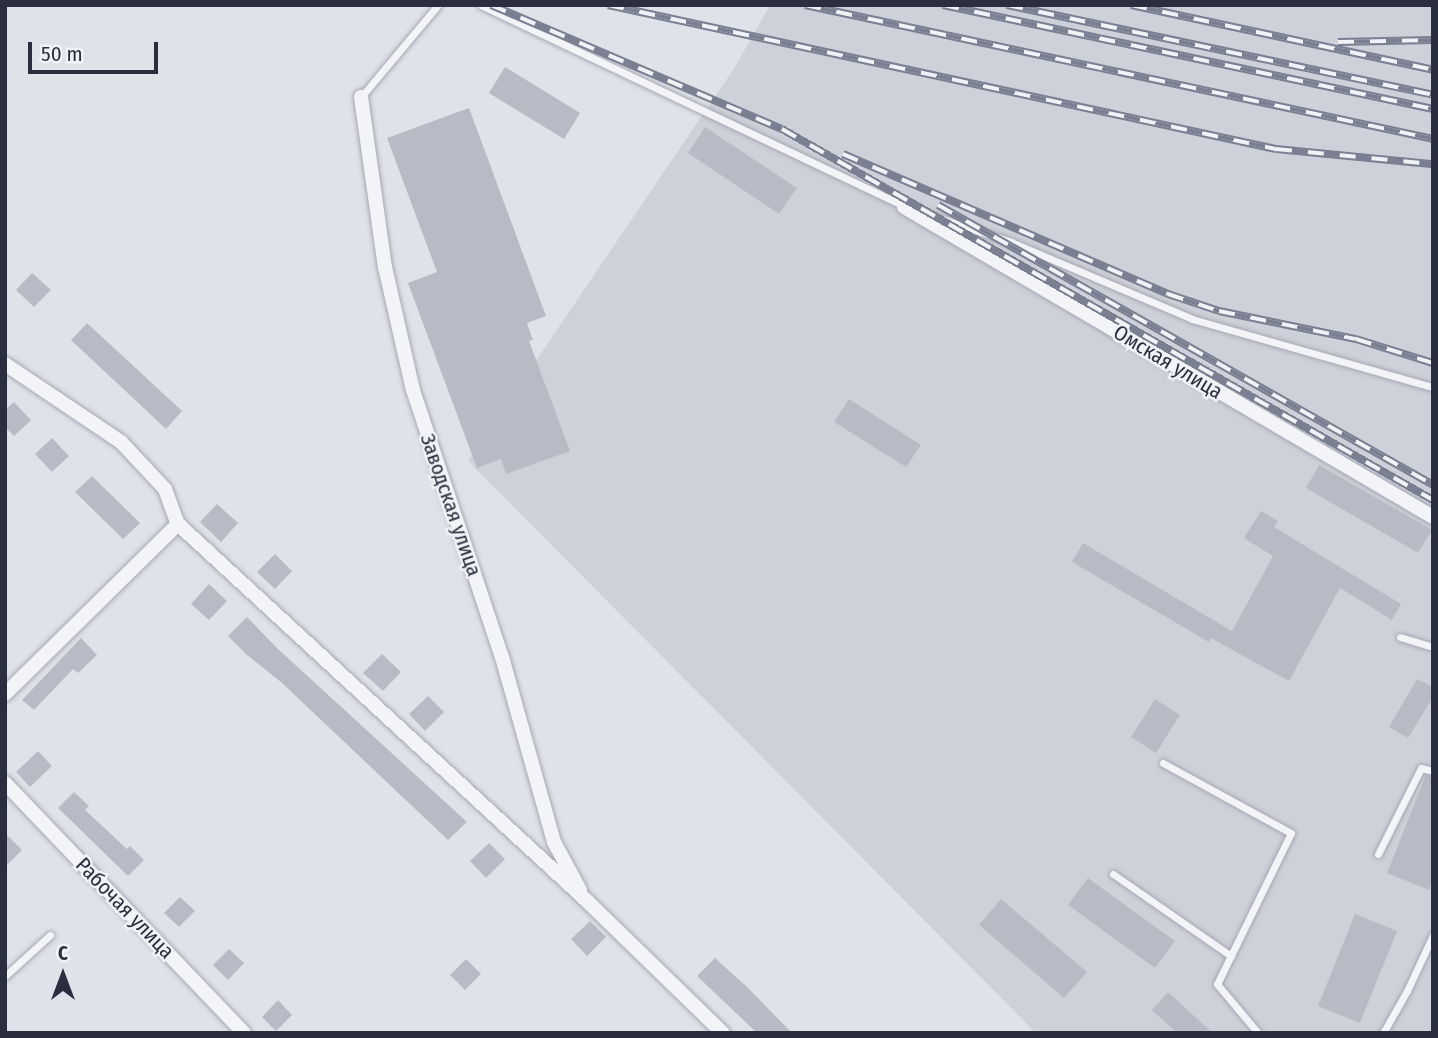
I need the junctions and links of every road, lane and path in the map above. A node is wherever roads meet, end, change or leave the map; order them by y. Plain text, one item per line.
1 (438, 5) edge
2 (481, 5) edge
3 (361, 97) joint
4 (904, 206) junction
5 (5, 364) edge
6 (1433, 387) edge
7 (1433, 517) edge
8 (177, 524) junction
9 (1400, 637) dead end
10 (1433, 647) edge
11 (5, 694) edge
12 (1163, 763) dead end
13 (1433, 771) edge
14 (5, 783) edge
15 (1378, 854) dead end
16 (1113, 874) dead end
17 (586, 900) junction
18 (1433, 934) edge
19 (50, 935) dead end
20 (1231, 956) junction
21 (5, 976) edge
22 (244, 1033) edge
23 (723, 1033) edge
24 (1258, 1033) edge
25 (1383, 1033) edge

1 - 3 lane
2 - 4 lane
3 - 17 street, Заводская улица
4 - 6 lane
4 - 7 street, Омская улица
5 - 8 street, Заводская улица
8 - 11 street
8 - 17 street, Заводская улица
9 - 10 lane
12 - 20 lane
13 - 15 lane
14 - 22 street, Рабочая улица
16 - 20 lane
17 - 23 street, Заводская улица
18 - 25 lane
19 - 21 lane
20 - 24 lane

